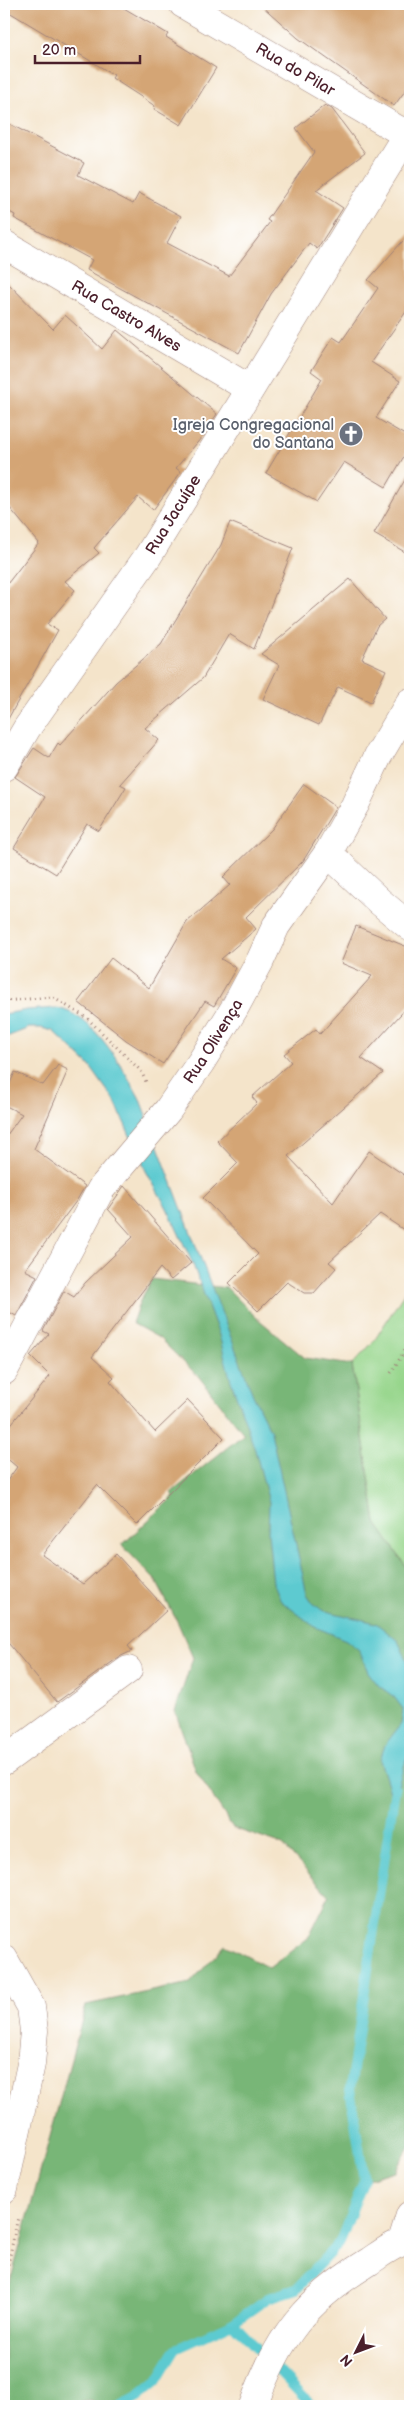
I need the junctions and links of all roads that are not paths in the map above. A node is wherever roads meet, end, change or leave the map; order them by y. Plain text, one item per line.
1 (183, 4) edge
2 (408, 132) edge
3 (4, 244) edge
4 (250, 389) junction
5 (410, 702) edge
6 (4, 767) edge
7 (328, 853) junction
8 (410, 927) edge
9 (4, 1371) edge
10 (128, 1670) dead end
11 (4, 1761) edge
12 (4, 1959) edge
13 (4, 2189) edge
14 (410, 2215) edge
15 (406, 2240) edge
16 (257, 2397) edge

1 - 2 street, Rua do Pilar
2 - 4 street, Rua Jacuípe
3 - 4 street, Rua Castro Alves
4 - 6 street, Rua Jacuípe
5 - 7 street, Rua Olivença
7 - 8 street
7 - 9 street, Rua Olivença
10 - 11 street
12 - 13 street
14 - 15 street
15 - 16 street

